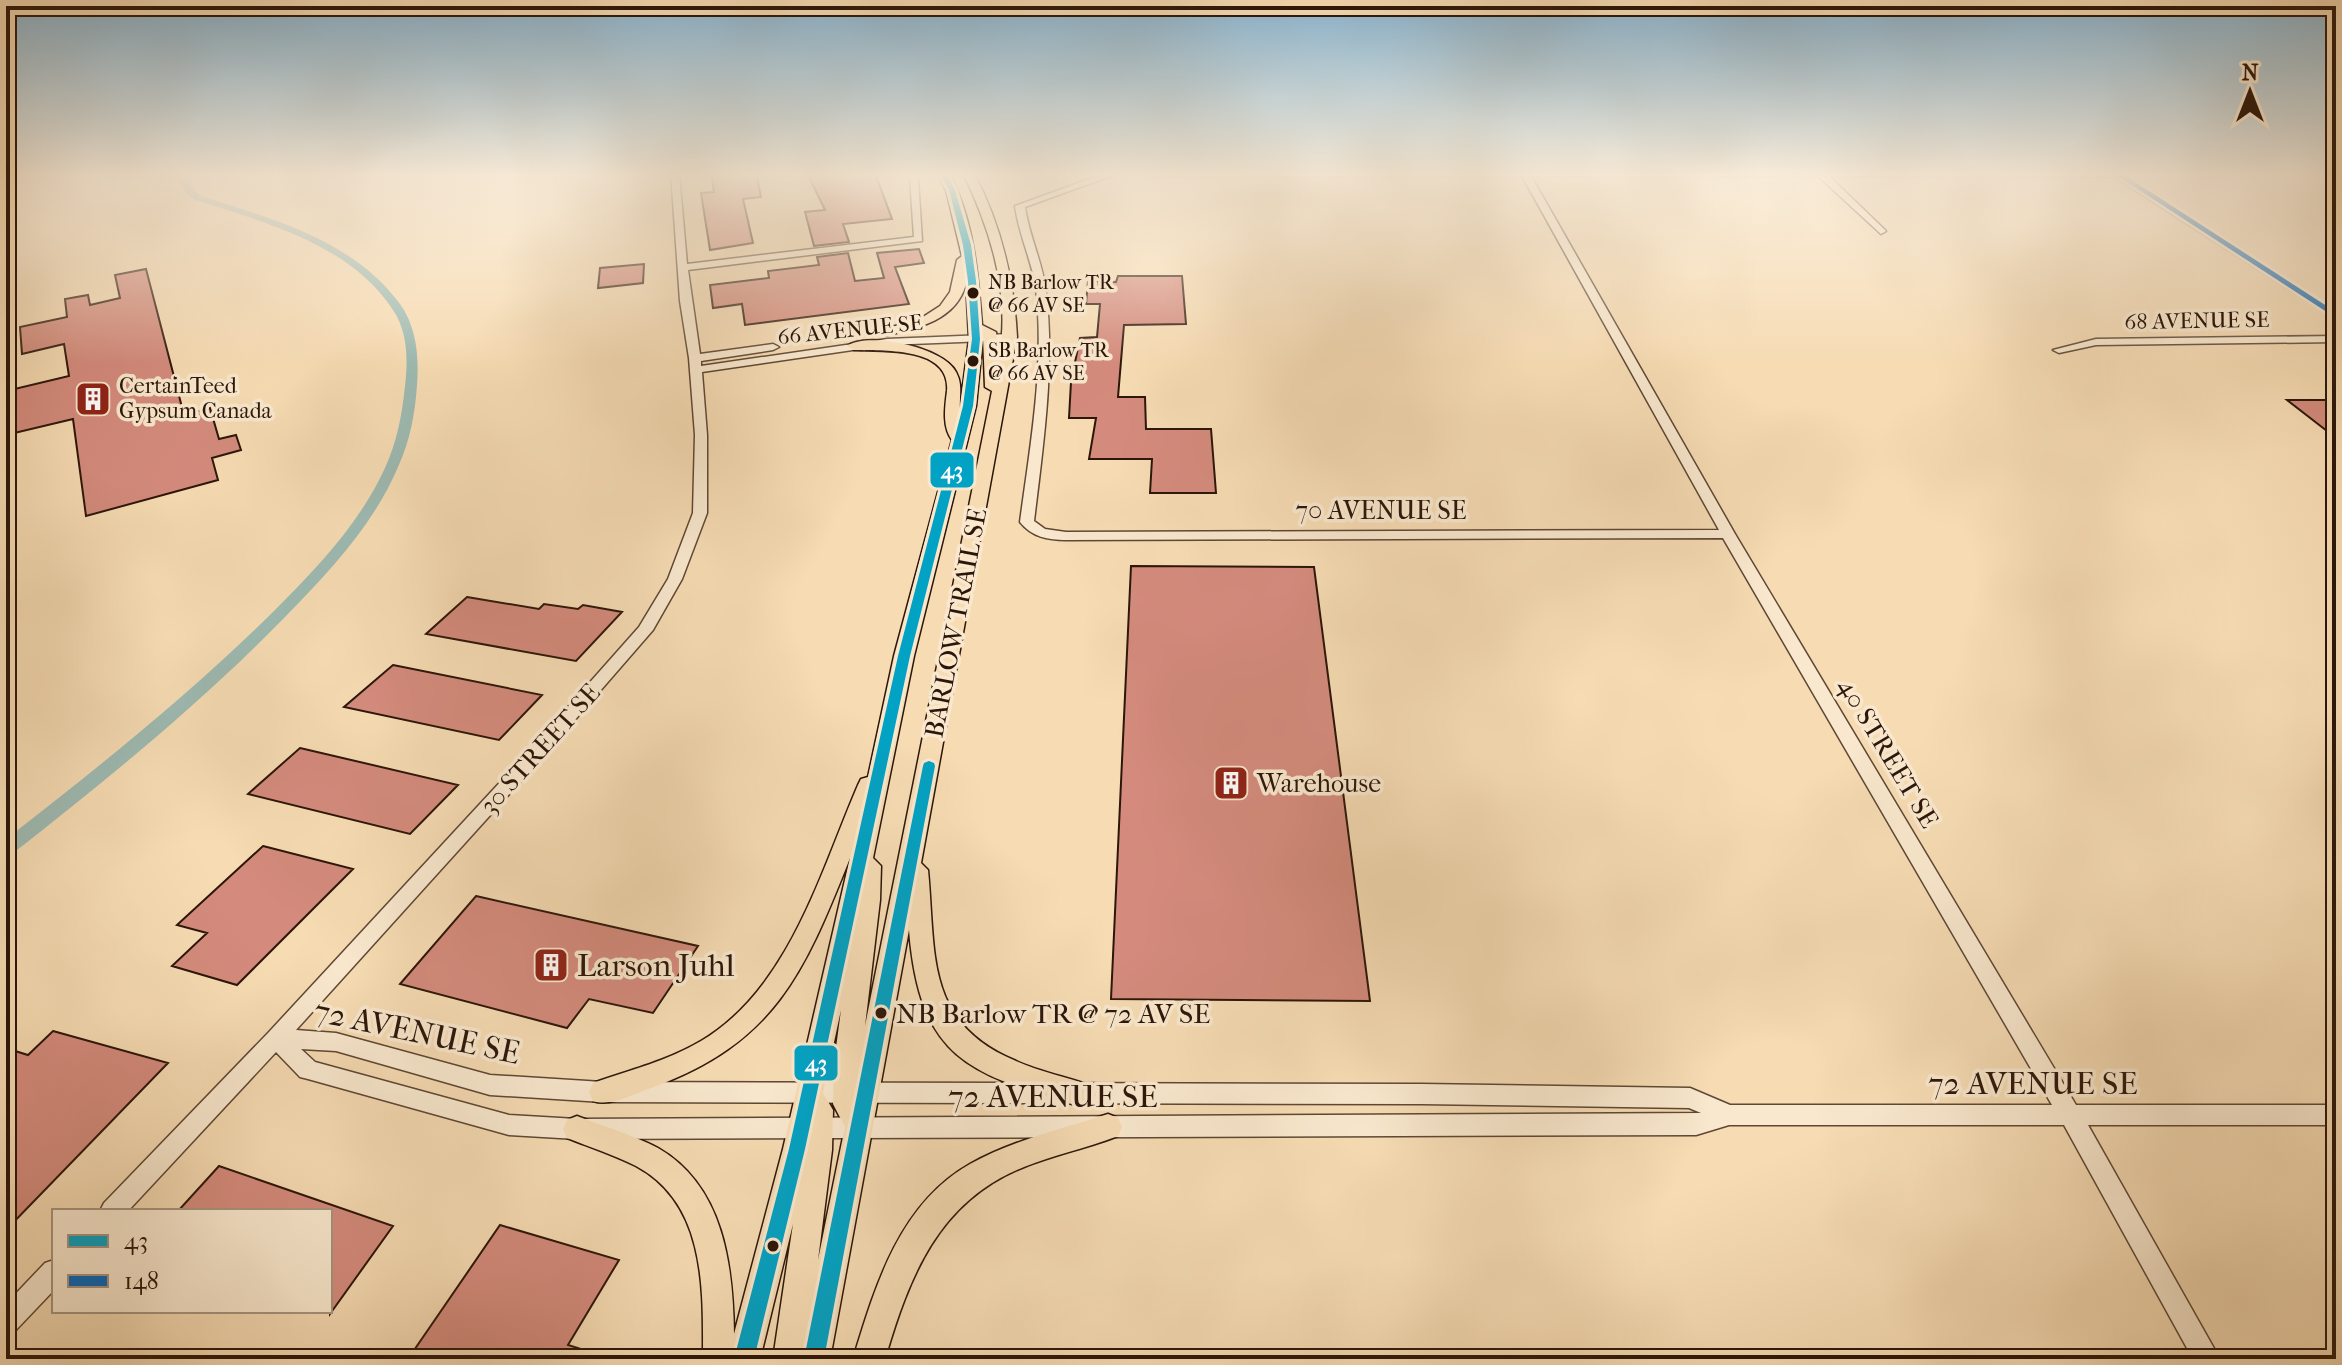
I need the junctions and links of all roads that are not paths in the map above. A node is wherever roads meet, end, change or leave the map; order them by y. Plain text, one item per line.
1 (680, 237) edge
2 (919, 237) edge
3 (965, 237) edge
4 (994, 237) edge
5 (1030, 237) edge
6 (1560, 237) edge
7 (2213, 237) edge
8 (967, 245) junction
9 (682, 268) junction
10 (2336, 316) edge
11 (887, 331) junction
12 (1010, 332) junction
13 (981, 335) junction
14 (2336, 339) edge
15 (854, 346) junction
16 (2059, 350) dead end
17 (695, 364) junction
18 (995, 415) junction
19 (958, 443) junction
20 (1728, 534) junction
21 (885, 748) junction
22 (869, 826) junction
23 (913, 846) junction
24 (276, 1038) junction
25 (603, 1092) junction
26 (857, 1093) junction
27 (809, 1094) junction
28 (1082, 1095) junction
29 (1729, 1115) junction
30 (2070, 1115) junction
31 (2336, 1115) edge
32 (1108, 1127) junction
33 (860, 1128) junction
34 (577, 1129) junction
35 (810, 1129) junction
36 (114, 1209) edge
37 (52, 1274) edge
38 (6, 1322) edge
39 (719, 1359) edge
40 (744, 1359) edge
41 (789, 1359) edge
42 (814, 1359) edge
43 (869, 1359) edge
44 (2207, 1359) edge

1 - 9 street, 30 STREET SE
2 - 9 street
3 - 8 main road, BARLOW TRAIL SE
4 - 12 main road, BARLOW TRAIL SE
5 - 20 street, 70 AVENUE SE
6 - 20 street, 40 STREET SE
7 - 10 street
8 - 11 main road
8 - 13 main road, BARLOW TRAIL SE
9 - 17 street, 30 STREET SE
11 - 13 street, 66 AVENUE SE
11 - 17 street, 66 AVENUE SE
12 - 13 street, 66 AVENUE SE
12 - 13 street, 66 AVENUE SE
12 - 18 main road, BARLOW TRAIL SE
13 - 15 street, 66 AVENUE SE
13 - 18 main road
13 - 19 main road, BARLOW TRAIL SE
14 - 16 street, 68 AVENUE SE
15 - 17 street, 66 AVENUE SE
15 - 19 main road
17 - 24 street, 30 STREET SE
18 - 23 main road, BARLOW TRAIL SE
19 - 21 main road, BARLOW TRAIL SE
20 - 30 street, 40 STREET SE
21 - 22 main road, BARLOW TRAIL SE
21 - 25 main road
22 - 26 main road
22 - 27 main road, BARLOW TRAIL SE
23 - 26 main road, BARLOW TRAIL SE
23 - 28 main road
24 - 25 street, 72 AVENUE SE
24 - 34 street, 72 AVENUE SE
24 - 36 street, 30 STREET SE
25 - 27 street, 72 AVENUE SE
26 - 27 street, 72 AVENUE SE
26 - 28 street, 72 AVENUE SE
26 - 33 main road
27 - 35 main road, BARLOW TRAIL SE
28 - 29 street, 72 AVENUE SE
29 - 30 street, 72 AVENUE SE
29 - 32 street, 72 AVENUE SE
30 - 31 street, 72 AVENUE SE
30 - 44 street, 40 STREET SE
32 - 33 street, 72 AVENUE SE
32 - 43 main road
33 - 35 street, 72 AVENUE SE
33 - 42 main road
34 - 35 street, 72 AVENUE SE
34 - 39 main road
35 - 40 main road, BARLOW TRAIL SE
35 - 41 main road
37 - 38 street

